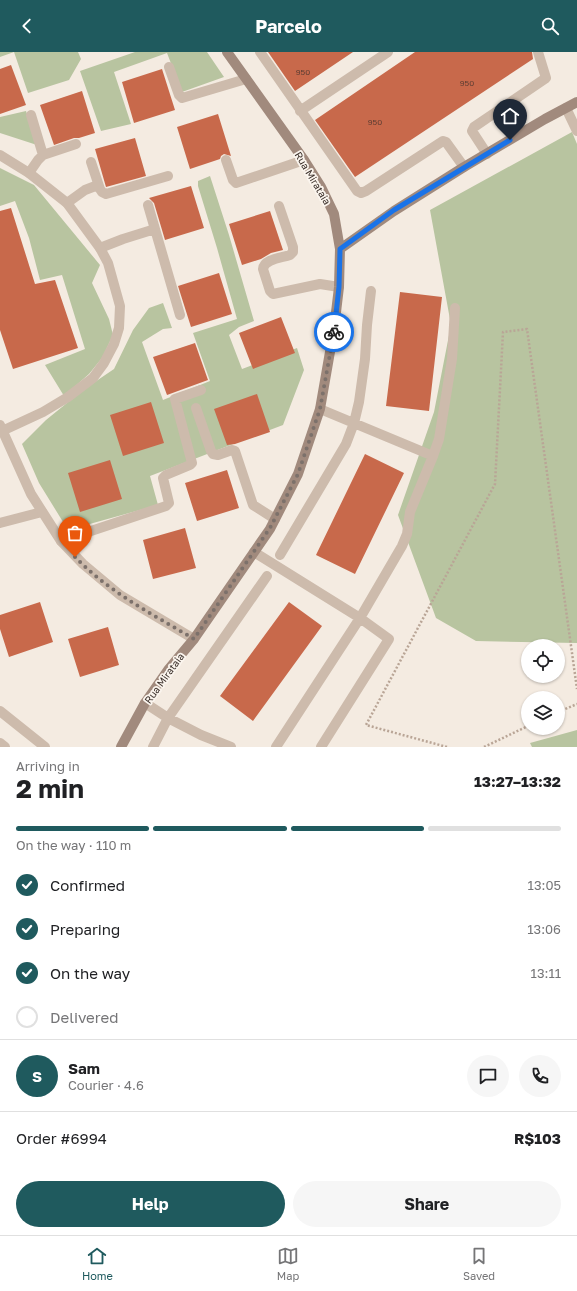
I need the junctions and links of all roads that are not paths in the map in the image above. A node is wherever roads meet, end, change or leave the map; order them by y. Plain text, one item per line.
1 (227, 52) edge
2 (260, 52) edge
3 (388, 52) edge
4 (538, 52) edge
5 (169, 67) dead end
6 (246, 79) junction
7 (577, 102) edge
8 (566, 108) junction
9 (300, 111) junction
10 (31, 115) dead end
11 (577, 131) edge
12 (76, 144) dead end
13 (487, 154) junction
14 (0, 155) edge
15 (43, 156) junction
16 (226, 160) dead end
17 (304, 160) junction
18 (91, 162) dead end
19 (464, 167) junction
20 (29, 173) junction
21 (168, 176) dead end
22 (98, 185) junction
23 (67, 203) junction
24 (148, 205) dead end
25 (279, 206) dead end
26 (155, 229) junction
27 (100, 248) junction
28 (340, 249) junction
29 (339, 287) junction
30 (371, 291) dead end
31 (455, 308) dead end
32 (180, 315) dead end
33 (200, 390) dead end
34 (196, 408) dead end
35 (320, 409) junction
36 (354, 423) junction
37 (1, 429) edge
38 (433, 456) junction
39 (42, 512) junction
40 (275, 519) junction
41 (0, 523) edge
42 (60, 541) junction
43 (254, 552) junction
44 (280, 554) dead end
45 (267, 576) dead end
46 (360, 618) junction
47 (194, 639) junction
48 (145, 703) junction
49 (0, 711) edge
50 (168, 718) junction
51 (0, 744) edge
52 (5, 747) edge
53 (45, 747) edge
54 (121, 747) edge
55 (152, 747) edge
56 (231, 747) edge
57 (276, 747) edge
58 (321, 747) edge

1 - 6 street, Rua Mirataia
2 - 9 street
3 - 9 street
4 - 13 street
5 - 6 street
6 - 17 street, Rua Mirataia
7 - 8 street
8 - 11 street
8 - 13 street
9 - 19 street
10 - 15 street
12 - 15 street
13 - 19 street
14 - 20 street
15 - 20 street
16 - 17 street
17 - 28 street, Rua Mirataia
18 - 22 street
19 - 28 street
20 - 23 street
21 - 22 street
22 - 23 street
23 - 27 street
24 - 26 street
25 - 29 street
26 - 27 street
26 - 32 street
27 - 37 street
28 - 29 street, Rua Mirataia
29 - 35 street, Rua Mirataia
30 - 36 street
31 - 38 street
33 - 42 street
34 - 40 street
35 - 36 street
35 - 40 street, Rua Mirataia
36 - 38 street
36 - 44 street
37 - 39 street
38 - 46 street
39 - 41 street
39 - 42 street
40 - 43 street, Rua Mirataia
42 - 47 street
43 - 46 street
43 - 47 street, Rua Mirataia
45 - 50 street
46 - 57 street
46 - 58 street
47 - 48 street, Rua Mirataia
48 - 50 street
48 - 54 street, Rua Mirataia
49 - 53 street
50 - 55 street
50 - 56 street
51 - 52 street

